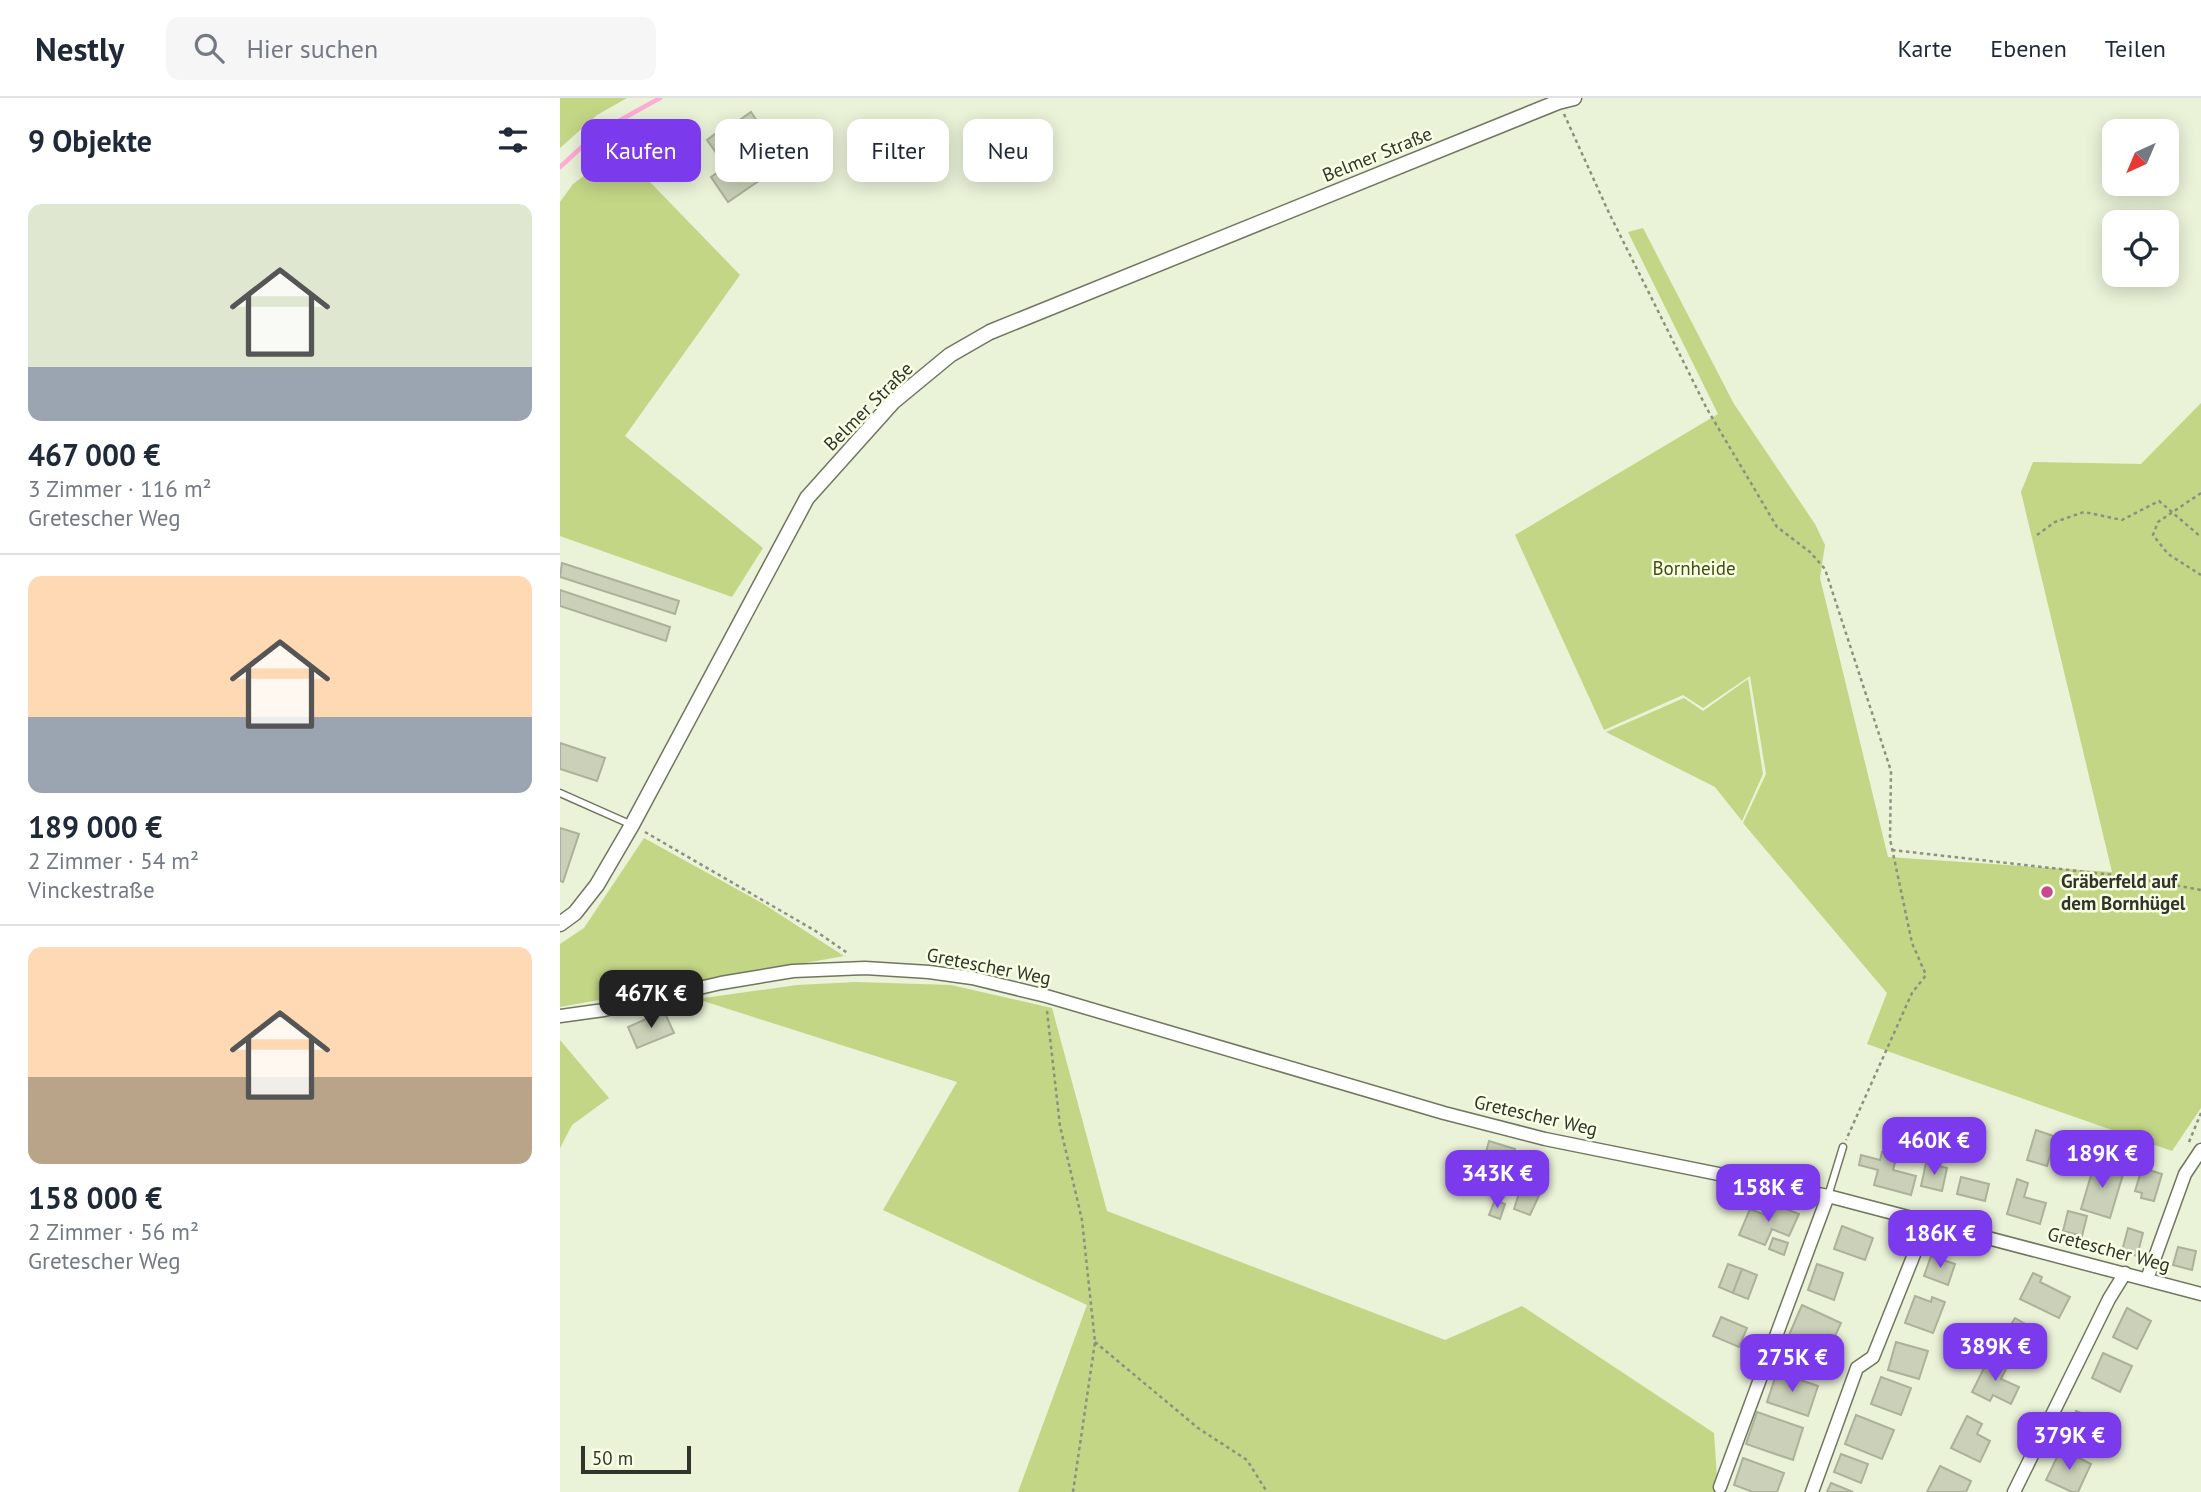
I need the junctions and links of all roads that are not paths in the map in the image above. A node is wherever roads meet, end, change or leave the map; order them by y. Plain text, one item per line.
1 (1574, 98) edge
2 (560, 793) edge
3 (632, 825) junction
4 (560, 925) edge
5 (560, 1016) edge
6 (1843, 1147) road end
7 (2197, 1155) edge
8 (1828, 1196) junction
9 (1927, 1222) junction
10 (2125, 1273) junction
11 (2147, 1279) junction
12 (2201, 1294) edge
13 (1720, 1487) dead end
14 (2017, 1491) edge
15 (1812, 1492) edge

1 - 3 street, Belmer Straße
2 - 3 lane
3 - 4 street, Belmer Straße
5 - 8 street, Gretescher Weg
6 - 8 lane
7 - 11 street
8 - 9 street, Gretescher Weg
8 - 13 street
9 - 10 street, Gretescher Weg
9 - 15 street
10 - 11 street, Gretescher Weg
10 - 14 street
11 - 12 street, Gretescher Weg

